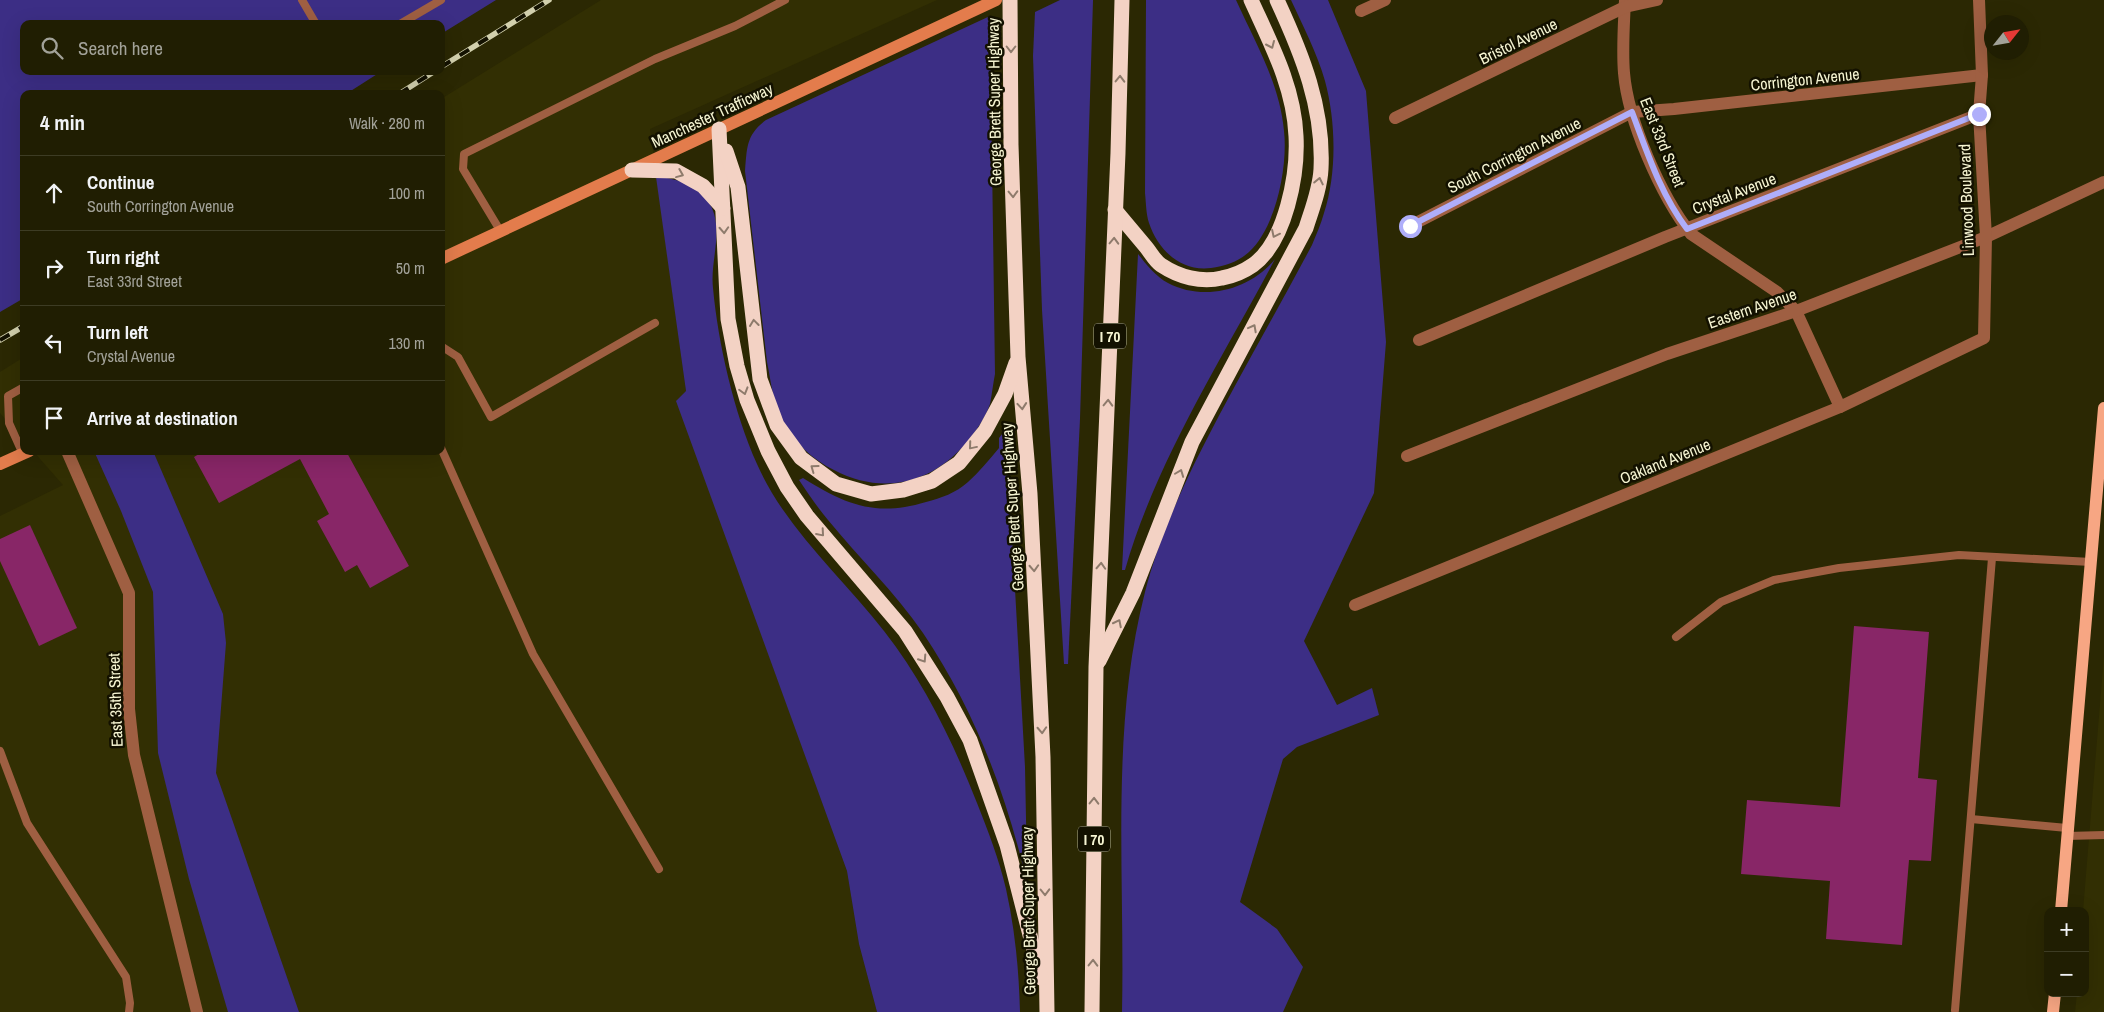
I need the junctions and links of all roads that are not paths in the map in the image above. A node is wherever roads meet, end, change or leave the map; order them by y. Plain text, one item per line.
1 (302, 0) edge
2 (441, 0) edge
3 (785, 0) edge
4 (996, 0) edge
5 (1010, 0) edge
6 (1251, 0) edge
7 (1277, 0) edge
8 (1385, 0) edge
9 (1657, 0) edge
10 (1979, 0) edge
11 (1122, 2) edge
12 (1625, 3) edge
13 (1361, 11) dead end
14 (314, 20) edge
15 (407, 20) edge
16 (1982, 75) junction
17 (1632, 112) junction
18 (1979, 114) junction
19 (1395, 118) dead end
20 (719, 129) junction
21 (632, 170) junction
22 (2104, 182) edge
23 (723, 208) junction
24 (1115, 210) junction
25 (1410, 226) dead end
26 (1687, 229) junction
27 (501, 232) junction
28 (1986, 237) junction
29 (445, 257) edge
30 (1796, 311) junction
31 (655, 323) dead end
32 (1984, 338) joint
33 (1419, 340) dead end
34 (445, 349) edge
35 (1018, 357) junction
36 (20, 389) edge
37 (1840, 407) junction
38 (2104, 408) edge
39 (20, 442) edge
40 (20, 455) edge
41 (69, 455) edge
42 (444, 455) edge
43 (1407, 456) dead end
44 (0, 464) edge
45 (2099, 524) edge
46 (1992, 558) junction
47 (2091, 562) junction
48 (1355, 605) dead end
49 (1676, 637) dead end
50 (1096, 667) junction
51 (0, 752) edge
52 (1971, 819) junction
53 (2067, 832) junction
54 (2104, 834) edge
55 (659, 869) dead end
56 (2061, 907) edge
57 (2055, 997) edge
58 (1047, 1007) edge
59 (1955, 1010) dead end
60 (129, 1012) edge
61 (197, 1012) edge
62 (1092, 1012) edge
63 (2053, 1012) edge

1 - 14 lane
2 - 15 lane
3 - 27 lane
4 - 20 main road, Manchester Trafficway
5 -> 35 highway, George Brett Super Highway
6 -> 24 highway
50 -> 7 highway
8 - 13 street
9 - 12 street, Bristol Avenue
10 - 16 street, Linwood Boulevard
24 -> 11 highway, I 70
12 - 17 street, East 33rd Street
12 - 19 street, Bristol Avenue
16 - 17 street, Corrington Avenue
16 - 18 street, Linwood Boulevard
17 - 25 street, South Corrington Avenue
17 - 26 street, East 33rd Street
18 - 26 street, Crystal Avenue
18 - 28 street, Linwood Boulevard
20 - 21 main road, Manchester Trafficway
20 - 23 highway
35 -> 20 highway
21 -> 23 highway
21 - 27 main road, Manchester Trafficway
22 - 28 street, Eastern Avenue
23 -> 58 highway
50 -> 24 highway, I 70
26 - 30 street, East 33rd Street
26 - 33 street, Crystal Avenue
27 - 29 main road, Manchester Trafficway
28 - 30 street, Eastern Avenue
28 - 32 street, Linwood Boulevard
30 - 37 street, East 33rd Street
30 - 43 street, Eastern Avenue
31 - 34 lane
32 - 37 street, Oakland Avenue
35 -> 58 highway, George Brett Super Highway
36 - 39 lane
37 - 48 street, Oakland Avenue
38 - 45 main road
40 - 44 main road
41 - 61 street, East 35th Street
42 - 55 lane
45 - 47 main road
46 - 47 lane
46 - 49 lane
46 - 52 lane
47 - 53 main road
62 -> 50 highway, I 70
51 - 60 lane
52 - 53 lane
52 - 59 lane
53 - 54 lane
53 - 56 main road
57 - 63 main road

